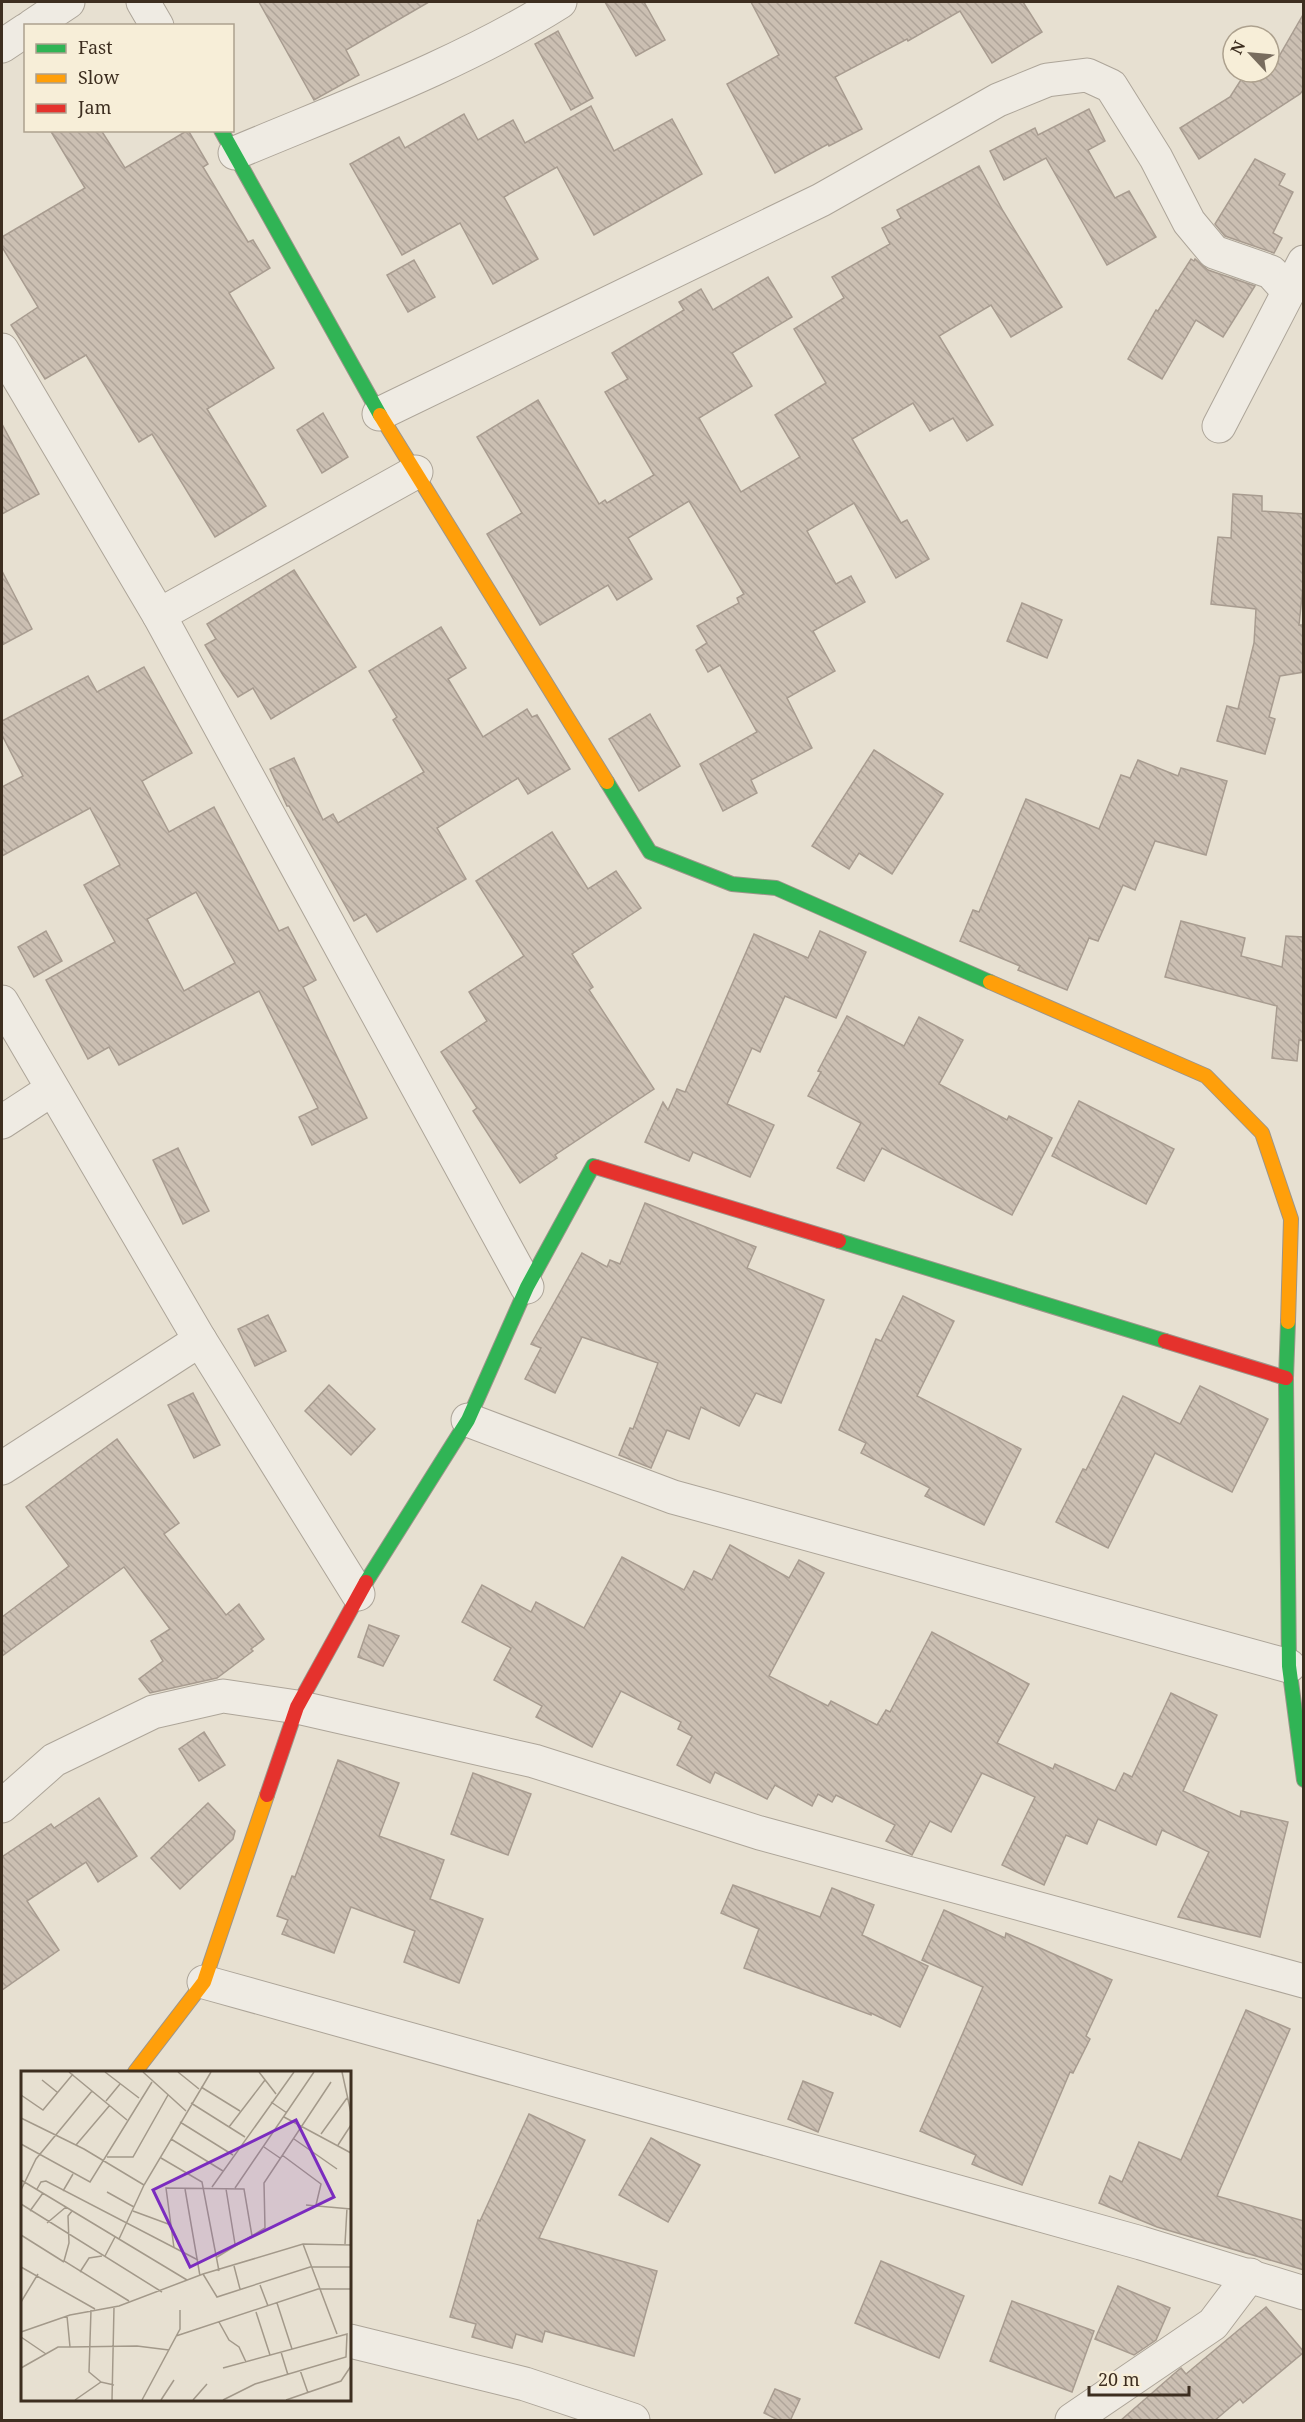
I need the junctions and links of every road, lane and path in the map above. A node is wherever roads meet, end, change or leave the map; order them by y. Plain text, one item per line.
1 (68, 2) edge
2 (142, 2) edge
3 (560, 2) edge
4 (35, 24) edge
5 (156, 24) edge
6 (24, 31) edge
7 (2, 46) edge
8 (228, 142) edge
9 (1304, 262) edge
10 (1288, 291) junction
11 (2, 350) edge
12 (379, 414) junction
13 (1218, 426) dead end
14 (416, 472) junction
15 (159, 615) junction
16 (2, 1002) edge
17 (51, 1090) junction
18 (2, 1122) edge
19 (527, 1287) junction
20 (200, 1340) junction
21 (1286, 1378) junction
22 (468, 1420) junction
23 (2, 1468) edge
24 (358, 1594) junction
25 (1288, 1666) junction
26 (297, 1707) junction
27 (1304, 1780) edge
28 (2, 1806) edge
29 (204, 1982) junction
30 (1304, 1982) edge
31 (137, 2071) edge
32 (1250, 2275) junction
33 (1304, 2293) edge
34 (351, 2341) edge
35 (598, 2416) edge
36 (633, 2421) edge
37 (1072, 2421) edge

1 - 4 street
2 - 5 street
3 - 8 street
6 - 7 street
8 - 12 street
9 - 10 street
10 - 12 street
10 - 13 street
11 - 15 street
12 - 14 street
14 - 15 street
14 - 21 street
15 - 19 street
16 - 17 street
17 - 18 street
17 - 20 street
19 - 21 street
19 - 22 street
20 - 23 street
20 - 24 street
21 - 25 street
22 - 24 street
22 - 25 street
24 - 26 street
25 - 27 street
26 - 28 street
26 - 29 street
26 - 30 street
29 - 31 street
29 - 32 street
32 - 33 street
32 - 37 street
34 - 35 street
35 - 36 street

